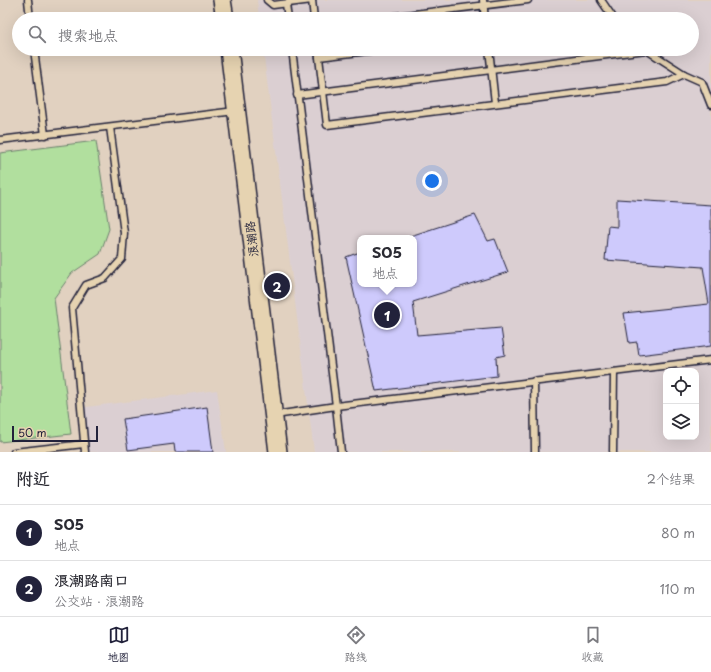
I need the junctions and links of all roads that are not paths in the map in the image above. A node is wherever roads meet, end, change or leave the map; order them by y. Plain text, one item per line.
1 (28, 0) edge
2 (222, 0) edge
3 (267, 0) edge
4 (312, 0) edge
5 (528, 0) edge
6 (601, 0) edge
7 (483, 3) edge
8 (286, 4) junction
9 (29, 12) edge
10 (224, 12) edge
11 (287, 12) edge
12 (313, 12) edge
13 (421, 12) edge
14 (609, 12) edge
15 (35, 56) edge
16 (230, 56) edge
17 (293, 56) edge
18 (319, 56) edge
19 (490, 56) edge
20 (600, 56) edge
21 (656, 56) edge
22 (491, 70) junction
23 (684, 74) junction
24 (323, 92) junction
25 (297, 95) junction
26 (495, 103) junction
27 (711, 105) edge
28 (236, 111) junction
29 (110, 127) junction
30 (45, 135) junction
31 (0, 140) edge
32 (711, 360) edge
33 (614, 372) junction
34 (534, 381) junction
35 (336, 406) junction
36 (274, 415) junction
37 (84, 444) junction
38 (14, 452) edge
39 (85, 452) edge
40 (278, 452) edge
41 (341, 452) edge
42 (535, 452) edge
43 (613, 452) edge

1 - 9 lane
2 - 10 main road
3 - 8 lane
4 - 8 lane
4 - 12 lane
5 - 7 lane
6 - 14 lane
7 - 13 lane
8 - 11 lane
15 - 30 lane
16 - 28 main road, 浪潮路
17 - 25 lane
18 - 24 lane
19 - 22 lane
20 - 22 lane
21 - 23 lane
22 - 24 lane
22 - 26 lane
23 - 26 lane
23 - 27 lane
24 - 25 lane
24 - 26 lane
25 - 35 lane
28 - 29 lane
28 - 36 main road, 浪潮路
29 - 30 lane
29 - 37 lane
30 - 31 lane
32 - 33 lane
33 - 34 lane
33 - 43 lane
34 - 35 lane
34 - 42 lane
35 - 36 lane
35 - 41 lane
36 - 40 main road, 浪潮路
37 - 38 lane
37 - 39 lane

